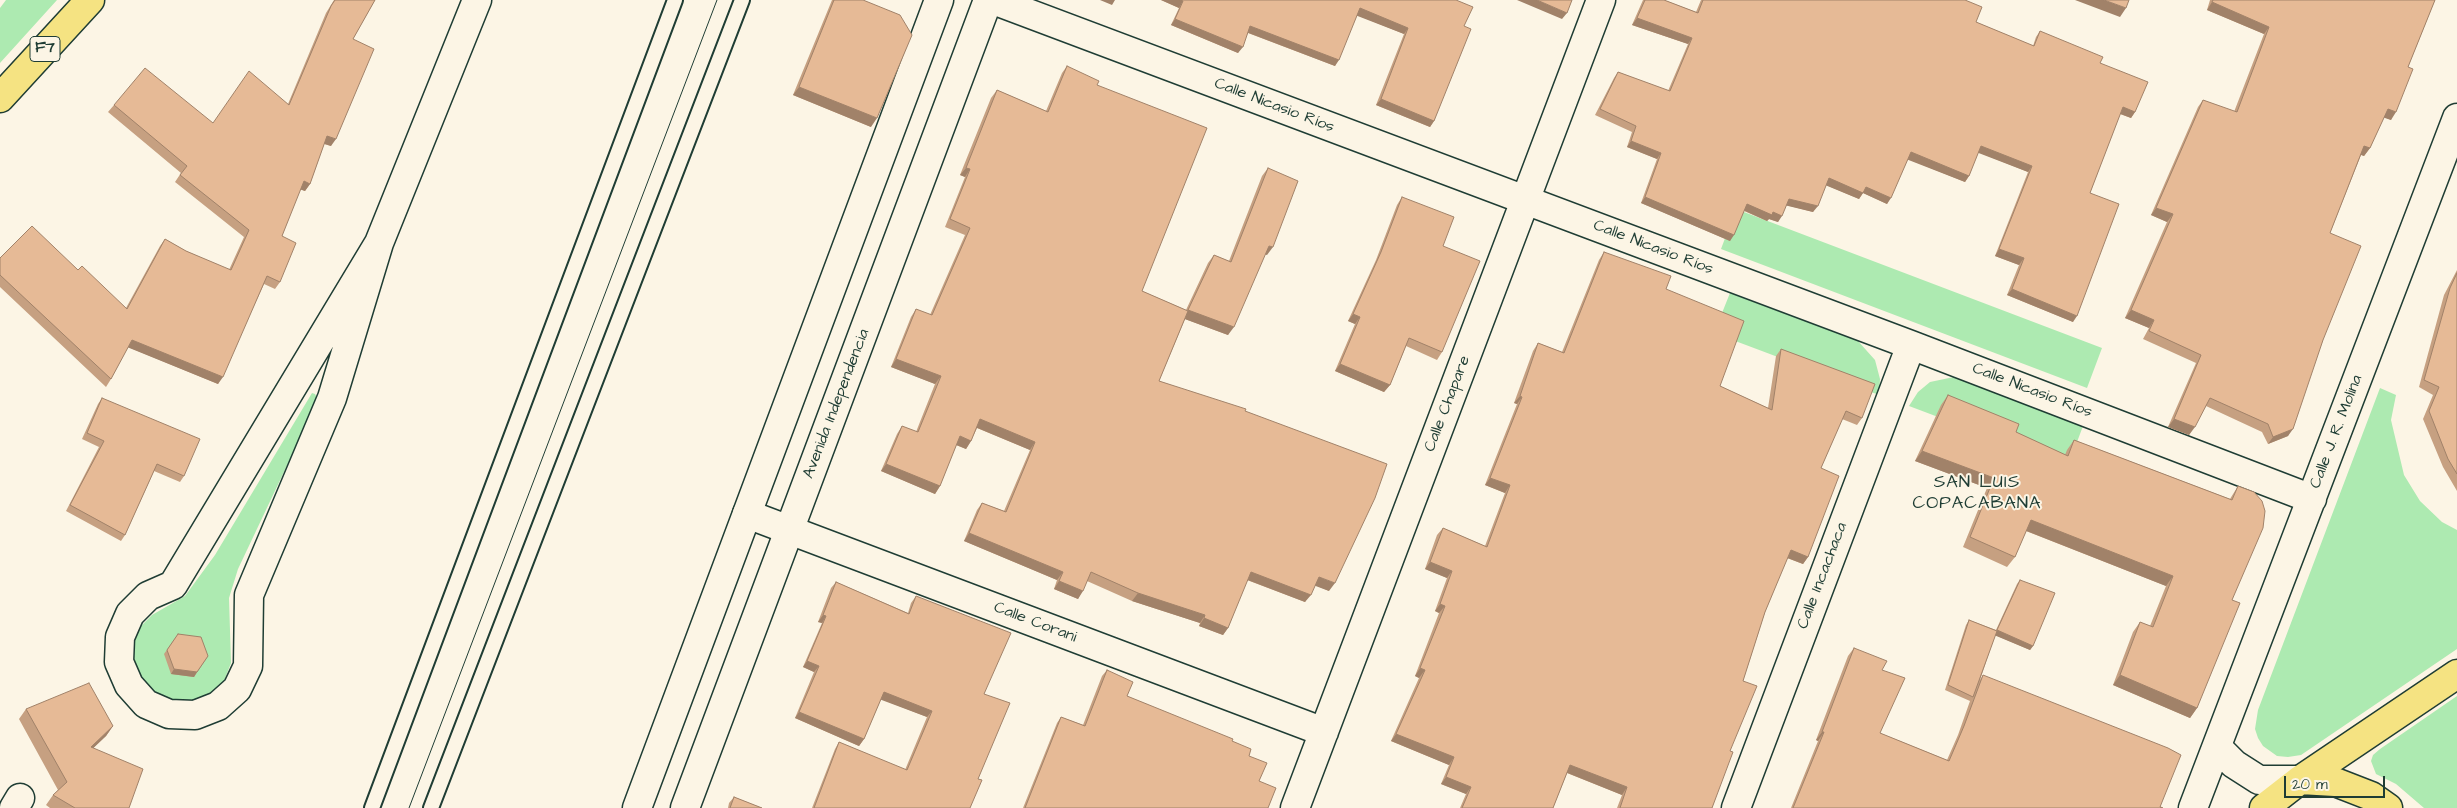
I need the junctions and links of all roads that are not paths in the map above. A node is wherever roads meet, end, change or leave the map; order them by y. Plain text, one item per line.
1 (90, 0) edge
2 (477, 0) edge
3 (675, 0) edge
4 (742, 0) edge
5 (939, 0) edge
6 (988, 0) edge
7 (992, 0) edge
8 (1601, 0) edge
9 (0, 98) edge
10 (2457, 118) edge
11 (1525, 200) junction
12 (379, 243) junction
13 (1911, 345) junction
14 (2312, 499) junction
15 (747, 514) junction
16 (789, 530) junction
17 (2457, 674) edge
18 (1324, 732) junction
19 (2217, 747) junction
20 (2300, 780) junction
21 (372, 808) edge
22 (431, 808) edge
23 (637, 808) edge
24 (685, 808) edge
25 (1295, 808) edge
26 (1736, 808) edge
27 (2194, 808) edge
28 (2264, 808) edge
29 (2388, 808) edge

1 - 9 main road, F7
2 - 12 street
3 - 21 lane
4 - 22 lane
5 - 15 street
6 - 16 street, Avenida Independencia
7 - 11 street, Calle Nicasio Ríos
8 - 11 street, Calle Chapare
10 - 14 street, Calle J. R. Molina
11 - 13 street, Calle Nicasio Ríos
11 - 18 street, Calle Chapare
12 - 12 street
13 - 14 street, Calle Nicasio Ríos
13 - 26 street, Calle Incachaca
14 - 19 street, Calle J. R. Molina
15 - 16 street, Calle Corani
15 - 23 street
16 - 18 street, Calle Corani
16 - 24 street, Avenida Independencia
17 - 20 main road
18 - 25 street, Calle Chapare
19 - 20 street
19 - 27 street, Calle J. R. Molina
20 - 28 main road
20 - 29 main road

